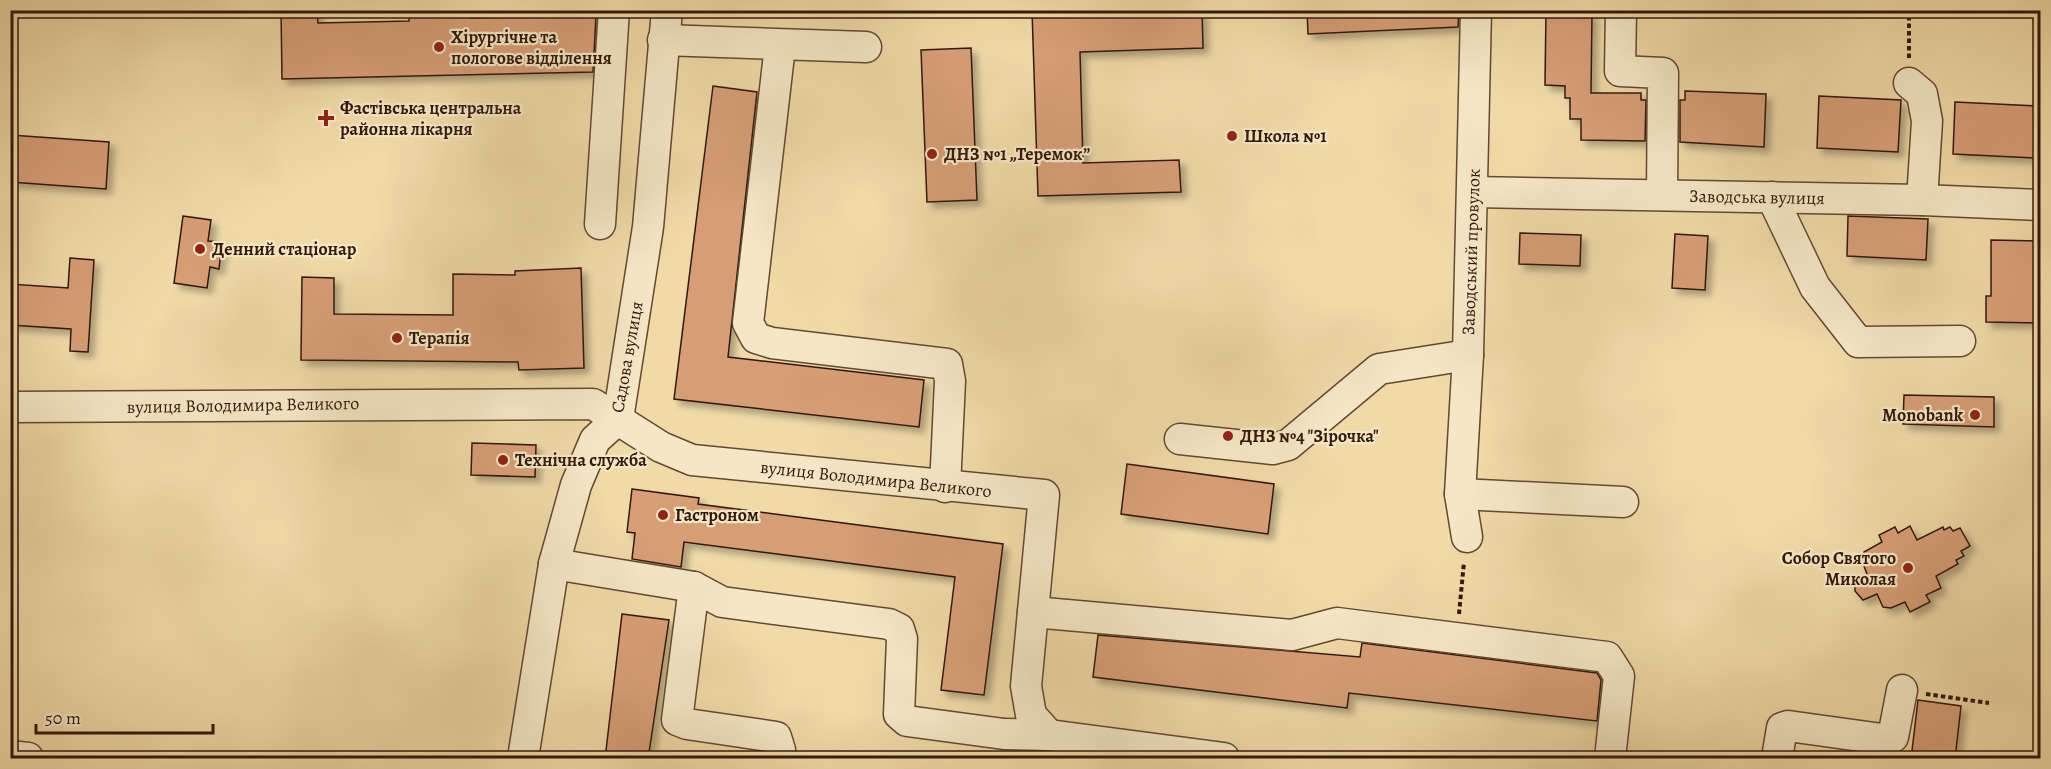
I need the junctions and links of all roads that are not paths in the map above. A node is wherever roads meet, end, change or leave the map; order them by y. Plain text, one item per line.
1 (614, 10) edge
2 (667, 10) edge
3 (1476, 10) edge
4 (1621, 10) edge
5 (663, 40) junction
6 (780, 46) junction
7 (866, 47) dead end
8 (1909, 82) road end
9 (1473, 192) junction
10 (1662, 195) junction
11 (1772, 197) junction
12 (1922, 200) junction
13 (2040, 205) edge
14 (600, 224) dead end
15 (1960, 341) dead end
16 (1467, 355) junction
17 (623, 390) junction
18 (475, 403) junction
19 (10, 407) edge
20 (618, 419) junction
21 (1180, 439) dead end
22 (945, 487) junction
23 (1460, 494) junction
24 (1623, 502) dead end
25 (1467, 537) road end
26 (554, 564) junction
27 (694, 587) junction
28 (1033, 612) junction
29 (1902, 690) road end
30 (1049, 735) junction
31 (10, 756) edge
32 (28, 759) edge
33 (523, 759) edge
34 (779, 759) edge
35 (1224, 759) edge
36 (1610, 759) edge
37 (1777, 759) edge

1 - 14 street
2 - 5 street, Садова вулиця
3 - 9 street, Заводський провулок
4 - 10 street
5 - 6 street
5 - 17 street, Садова вулиця
6 - 7 street
6 - 22 street
8 - 12 street
9 - 10 street, Заводська вулиця
9 - 16 street, Заводський провулок
10 - 11 street, Заводська вулиця
11 - 12 street, Заводська вулиця
11 - 15 street
12 - 13 street, Заводська вулиця
16 - 21 street
16 - 23 street, Заводський провулок
17 - 18 street, вулиця Володимира Великого
17 - 20 street, Садова вулиця
18 - 19 street, вулиця Володимира Великого
18 - 20 street, вулиця Володимира Великого
20 - 22 street, вулиця Володимира Великого
20 - 26 street, Садова вулиця
22 - 28 street, вулиця Володимира Великого
23 - 24 street
23 - 25 street, Заводський провулок
26 - 27 street
26 - 33 street, Садова вулиця
27 - 30 street
27 - 34 street
28 - 30 street, вулиця Володимира Великого
28 - 36 street
29 - 37 street
30 - 35 street
31 - 32 street

